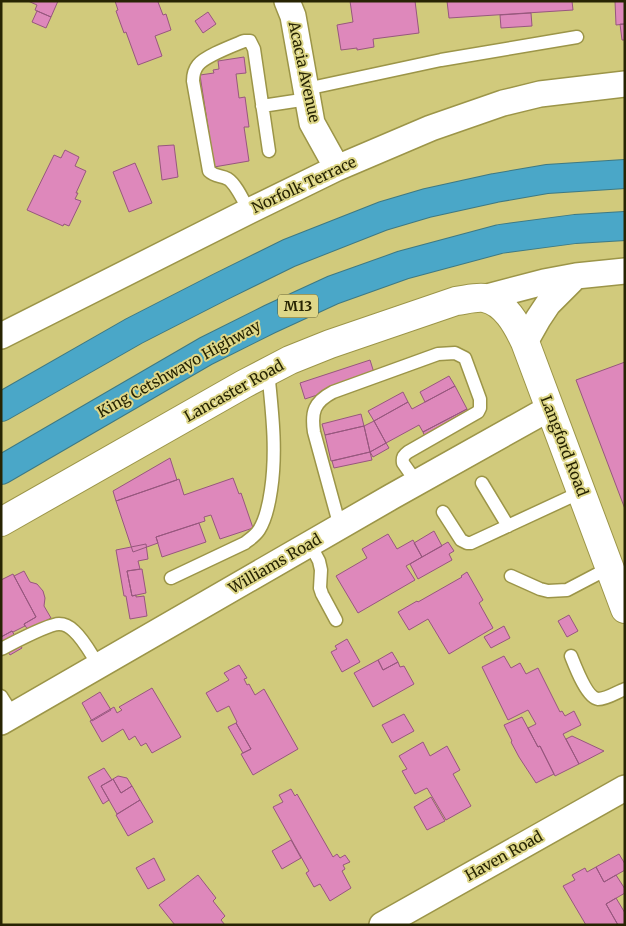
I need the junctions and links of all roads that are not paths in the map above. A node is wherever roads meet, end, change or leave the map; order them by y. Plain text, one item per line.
1 (287, 1) edge
2 (578, 37) dead end
3 (625, 84) edge
4 (307, 94) junction
5 (262, 106) junction
6 (268, 151) dead end
7 (337, 168) junction
8 (625, 174) edge
9 (249, 211) junction
10 (625, 226) edge
11 (625, 271) edge
12 (576, 276) junction
13 (483, 298) junction
14 (1, 336) edge
15 (525, 342) junction
16 (268, 371) junction
17 (1, 407) edge
18 (550, 408) junction
19 (1, 470) edge
20 (417, 483) junction
21 (482, 483) dead end
22 (581, 492) junction
23 (443, 512) dead end
24 (1, 522) edge
25 (508, 526) junction
26 (340, 527) junction
27 (310, 544) junction
28 (610, 568) junction
29 (511, 576) dead end
30 (171, 578) dead end
31 (625, 609) edge
32 (336, 620) dead end
33 (1, 649) edge
34 (571, 656) dead end
35 (99, 666) junction
36 (625, 689) edge
37 (5, 711) edge
38 (625, 788) edge
39 (382, 925) edge

1 - 4 street, Acacia Avenue
2 - 4 lane
3 - 7 street, Norfolk Terrace
4 - 5 lane
4 - 7 street, Acacia Avenue
5 - 6 lane
5 - 9 lane
7 - 9 street, Norfolk Terrace
8 - 17 highway
9 - 14 street, Norfolk Terrace
10 - 19 highway, King Cetshwayo Highway / M13
11 - 12 street
12 - 13 street
12 - 15 street
13 - 15 street, Langford Road
13 - 16 street, Lancaster Road
15 - 18 street, Langford Road
16 - 24 street, Lancaster Road
16 - 30 lane
18 - 20 street, Williams Road
18 - 22 street, Langford Road
20 - 26 street, Williams Road
20 - 26 lane
21 - 25 lane
22 - 25 lane
22 - 28 street, Langford Road
23 - 25 lane
26 - 27 street, Williams Road
27 - 32 lane
27 - 35 street, Williams Road
28 - 29 lane
28 - 31 street, Langford Road
33 - 35 lane
34 - 36 lane
35 - 37 street, Williams Road
38 - 39 street, Haven Road

